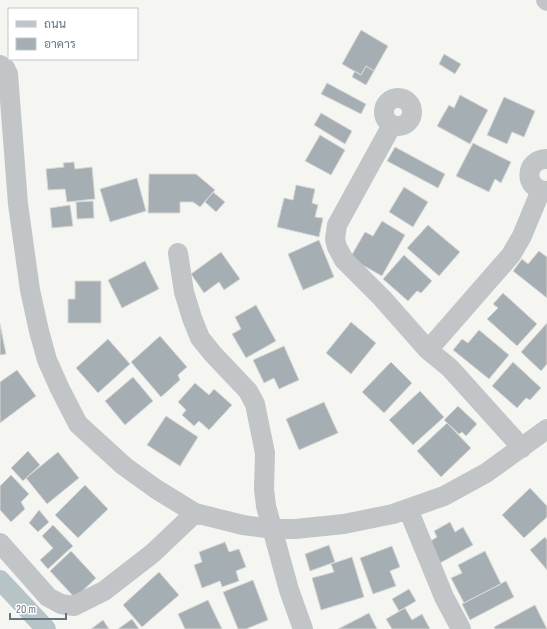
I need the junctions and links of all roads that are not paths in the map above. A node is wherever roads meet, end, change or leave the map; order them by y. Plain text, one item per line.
1 (0, 65) edge
2 (392, 125) dead end
3 (547, 159) edge
4 (544, 190) edge
5 (178, 252) dead end
6 (428, 350) junction
7 (547, 429) edge
8 (522, 448) junction
9 (408, 509) junction
10 (195, 513) junction
11 (273, 529) junction
12 (0, 543) edge
13 (303, 629) edge
14 (461, 629) edge

1 - 10 street
2 - 6 street
3 - 4 street
4 - 6 street
5 - 11 street
6 - 8 street
7 - 8 street
8 - 9 street
9 - 11 street
9 - 14 street
10 - 11 street
10 - 12 street
11 - 13 street

